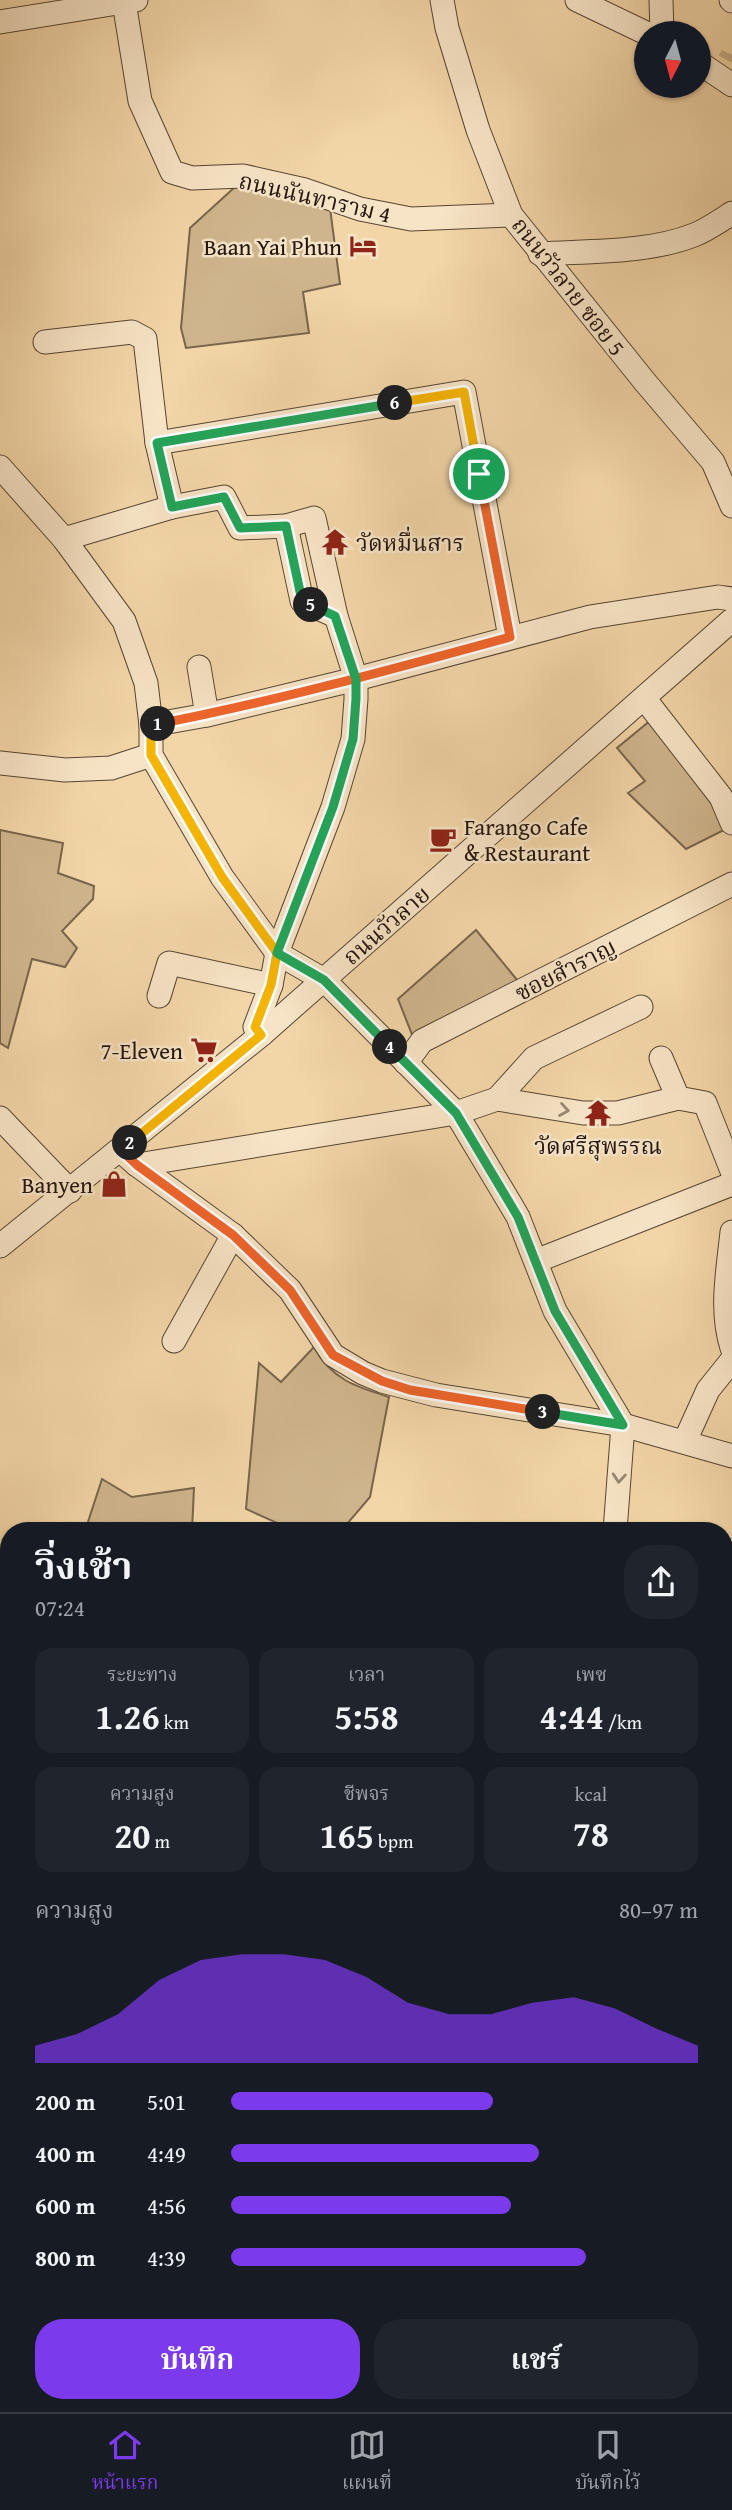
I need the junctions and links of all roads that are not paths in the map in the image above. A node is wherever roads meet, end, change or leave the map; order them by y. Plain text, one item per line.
1 (442, 0) edge
2 (577, 0) edge
3 (661, 0) edge
4 (130, 1) edge
5 (662, 21) edge
6 (0, 22) edge
7 (634, 27) edge
8 (732, 213) edge
9 (511, 215) junction
10 (540, 254) junction
11 (44, 342) dead end
12 (157, 443) junction
13 (0, 467) edge
14 (732, 506) edge
15 (172, 507) junction
16 (64, 539) junction
17 (732, 599) edge
18 (732, 620) edge
19 (510, 637) junction
20 (199, 667) dead end
21 (356, 679) junction
22 (643, 698) junction
23 (207, 715) junction
24 (151, 725) junction
25 (151, 755) junction
26 (1, 768) edge
27 (732, 823) edge
28 (732, 884) edge
29 (277, 953) junction
30 (324, 980) junction
31 (271, 985) junction
32 (159, 996) dead end
33 (640, 1007) dead end
34 (261, 1035) junction
35 (661, 1058) dead end
36 (406, 1063) junction
37 (678, 1098) junction
38 (497, 1099) junction
39 (456, 1113) junction
40 (0, 1118) edge
41 (129, 1158) junction
42 (732, 1171) edge
43 (732, 1184) edge
44 (70, 1191) junction
45 (732, 1232) edge
46 (233, 1235) junction
47 (0, 1246) edge
48 (536, 1261) junction
49 (174, 1341) dead end
50 (732, 1348) edge
51 (732, 1360) edge
52 (623, 1425) junction
53 (685, 1441) junction
54 (732, 1456) edge
55 (616, 1522) edge

1 - 9 street, ถนนวัวลาย ซอย 5
2 - 7 street
3 - 5 street
4 - 6 street
4 - 9 street, ถนนนันทาราม 4
8 - 10 street
9 - 10 street, ถนนวัวลาย ซอย 5
10 - 14 street, ถนนวัวลาย ซอย 5
11 - 12 street
12 - 15 street
12 - 19 street
13 - 16 street
15 - 16 street
15 - 21 street
16 - 24 street
17 - 19 street
18 - 22 street, ถนนวัวลาย
19 - 21 street
20 - 23 street
21 - 23 street
21 - 29 street
22 - 27 street
22 - 30 street, ถนนวัวลาย
23 - 24 street
24 - 25 street
25 - 26 street
25 - 29 street
28 - 36 street, ซอยสำราญ
29 - 30 street
29 - 31 street
30 - 34 street, ถนนวัวลาย
30 - 36 street
31 - 32 street
31 - 34 street
33 - 38 street
34 - 41 street, ถนนวัวลาย
35 - 37 street
36 - 39 street
38 -> 37 street
37 - 42 street
38 - 39 street
39 - 41 street
39 - 48 street
40 - 44 street
41 - 44 street, ถนนวัวลาย
41 - 46 street
43 - 48 street
44 - 47 street, ถนนวัวลาย
45 - 50 street
46 - 49 street
46 - 52 street
48 - 52 street
51 - 53 street
52 - 53 street
52 -> 55 street
53 - 54 street

